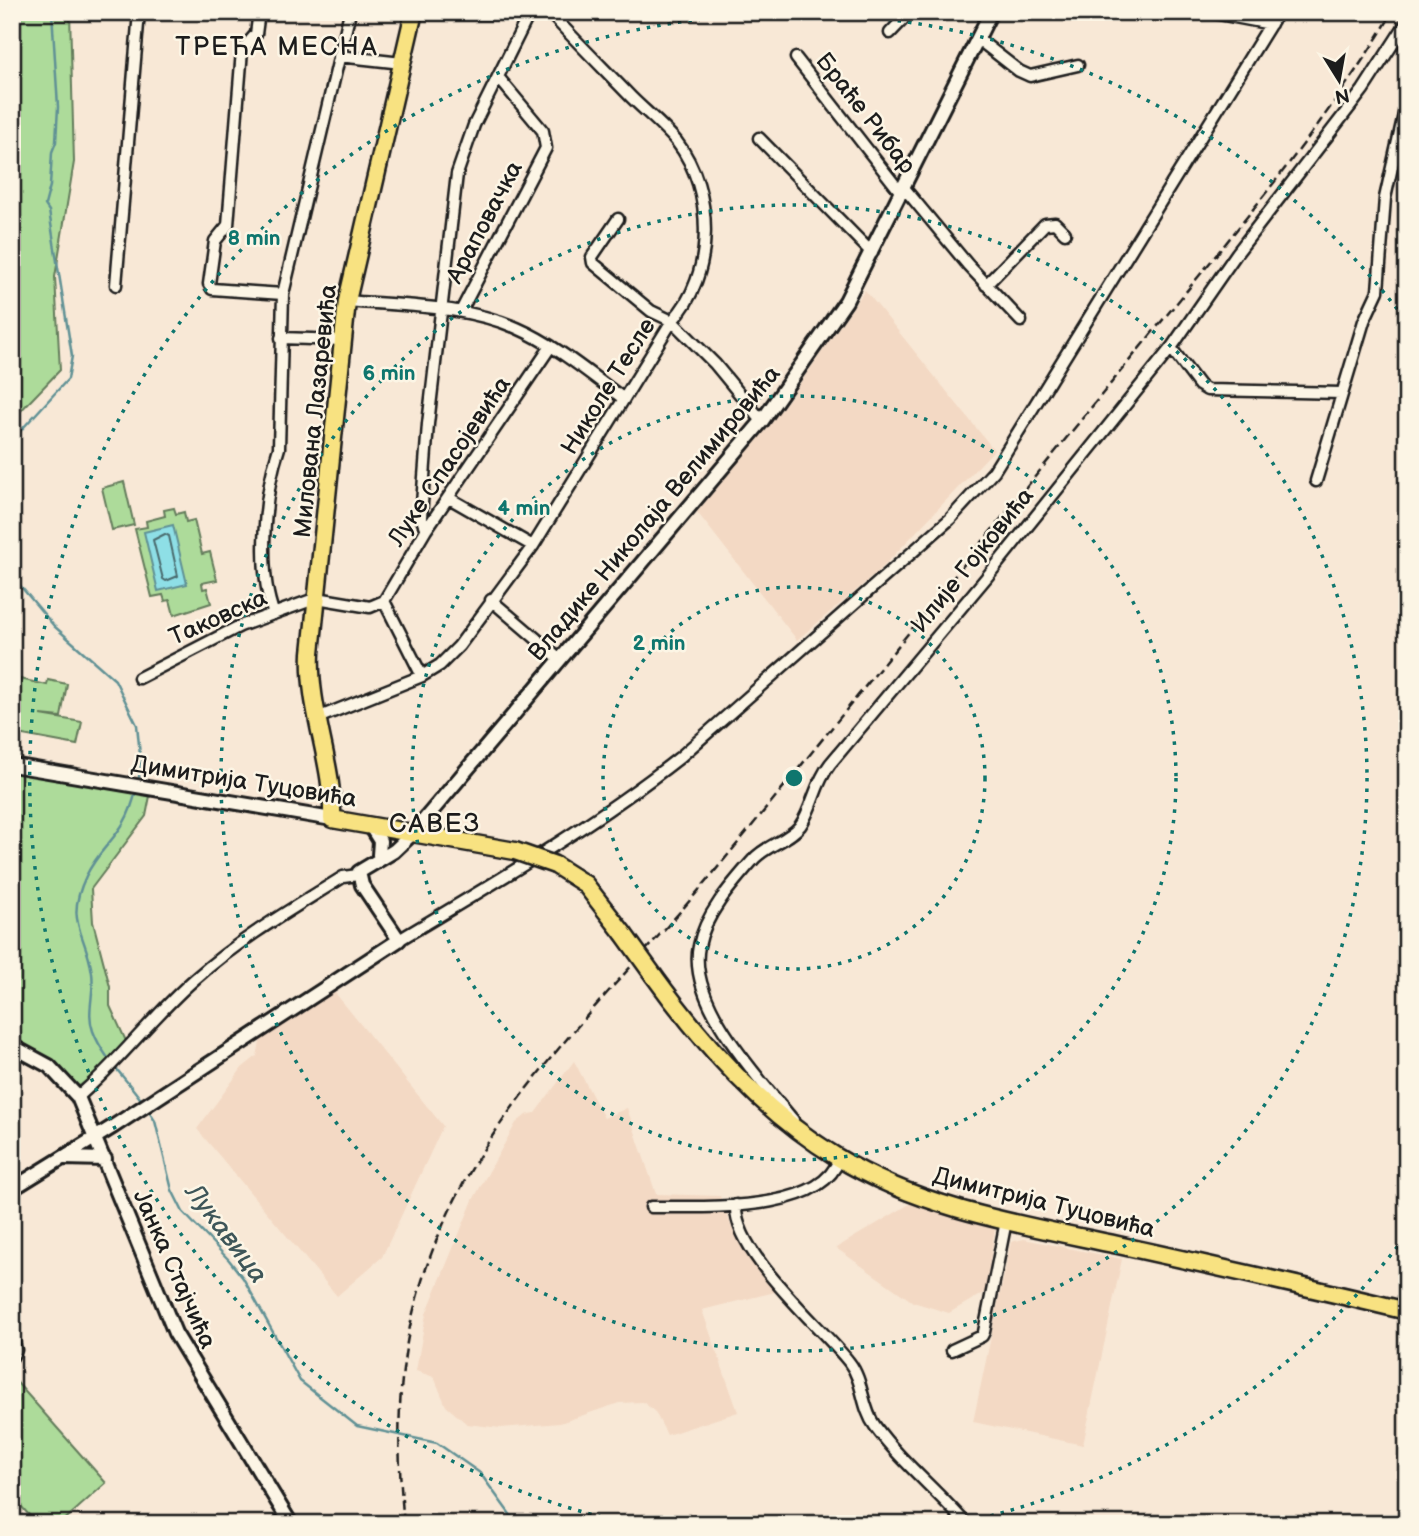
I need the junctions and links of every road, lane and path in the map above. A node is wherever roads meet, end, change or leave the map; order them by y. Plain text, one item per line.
1 (139, 12) edge
2 (259, 12) edge
3 (350, 12) edge
4 (414, 12) edge
5 (530, 12) edge
6 (549, 12) edge
7 (910, 12) edge
8 (991, 12) edge
9 (1208, 12) edge
10 (1278, 12) edge
11 (1270, 24) junction
12 (1405, 31) edge
13 (890, 33) dead end
14 (978, 39) junction
15 (339, 56) junction
16 (796, 58) dead end
17 (402, 63) junction
18 (1078, 65) dead end
19 (498, 77) junction
20 (1407, 101) edge
21 (759, 138) dead end
22 (904, 192) junction
23 (618, 219) dead end
24 (1065, 233) dead end
25 (872, 253) junction
26 (116, 285) dead end
27 (986, 285) junction
28 (282, 294) junction
29 (347, 301) junction
30 (443, 309) junction
31 (461, 311) junction
32 (672, 321) junction
33 (1021, 321) dead end
34 (281, 338) junction
35 (342, 340) junction
36 (551, 346) junction
37 (1171, 348) junction
38 (1342, 393) junction
39 (624, 399) junction
40 (762, 421) junction
41 (1316, 481) dead end
42 (449, 498) junction
43 (421, 516) junction
44 (434, 519) junction
45 (426, 530) junction
46 (533, 546) junction
47 (317, 598) junction
48 (491, 600) junction
49 (384, 601) junction
50 (274, 614) junction
51 (560, 659) junction
52 (422, 676) junction
53 (139, 678) dead end
54 (315, 719) junction
55 (12, 765) edge
56 (332, 819) junction
57 (370, 825) junction
58 (414, 832) junction
59 (377, 858) junction
60 (358, 875) junction
61 (398, 940) junction
62 (12, 1046) edge
63 (78, 1097) junction
64 (799, 1129) junction
65 (97, 1137) junction
66 (60, 1159) junction
67 (105, 1159) junction
68 (839, 1159) junction
69 (12, 1189) edge
70 (736, 1205) junction
71 (651, 1207) dead end
72 (1006, 1221) junction
73 (1407, 1311) edge
74 (12, 1337) edge
75 (953, 1350) dead end
76 (12, 1357) edge
77 (291, 1524) edge
78 (966, 1524) edge

1 - 26 street
2 - 28 street
3 - 15 street
4 - 5 street
4 - 17 main road, Милована Лазаревића
5 - 19 street
6 - 32 street, Николе Тесле
7 - 13 street
8 - 14 street, Владике Николаја Велимировића
9 - 11 street
10 - 11 street
11 - 61 street
12 - 37 street, Илије Гојковића
14 - 18 street
14 - 22 street, Владике Николаја Велимировића
15 - 17 street
15 - 28 street
16 - 22 street, Браће Рибар
17 - 29 main road, Милована Лазаревића
19 - 30 street
19 - 31 street, Араповачка
20 - 38 street
21 - 25 street
22 - 25 street, Владике Николаја Велимировића
22 - 27 street, Браће Рибар
23 - 32 street
24 - 27 street
25 - 40 street, Владике Николаја Велимировића
27 - 33 street, Браће Рибар
28 - 34 street
29 - 30 street
29 - 35 main road, Милована Лазаревића
30 - 31 street
30 - 43 street
31 - 36 street
32 - 39 street, Николе Тесле
32 - 40 street
34 - 35 street
34 - 50 street
35 - 47 main road, Милована Лазаревића
36 - 39 street
36 - 42 street, Луке Спасојевића
37 - 38 street
37 - 64 street, Илије Гојковића
38 - 41 street
39 - 46 street, Николе Тесле
40 - 51 street, Владике Николаја Велимировића
42 - 44 street, Луке Спасојевића
42 - 46 street
43 - 44 street
43 - 45 street
44 - 45 street, Луке Спасојевића
45 - 49 street, Луке Спасојевића
46 - 48 street, Николе Тесле
47 - 49 street
47 - 50 street, Таковска
47 - 54 main road, Милована Лазаревића
48 - 51 street
48 - 52 street, Николе Тесле
49 - 52 street
50 - 53 street, Таковска
51 - 58 street, Владике Николаја Велимировића
52 - 54 street, Николе Тесле
54 - 56 main road, Милована Лазаревића
55 - 56 street, Димитрија Туцовића
56 - 57 main road, Димитрија Туцовића
57 - 58 main road, Димитрија Туцовића
57 - 59 street
58 - 59 street, Владике Николаја Велимировића
58 - 64 main road, Димитрија Туцовића, bridge
59 - 60 street, Владике Николаја Велимировића
60 - 61 street
60 - 63 street
61 - 65 street
62 - 63 street, Јанка Стајчића
63 - 65 street, Јанка Стајчића
64 - 68 main road, Димитрија Туцовића
65 - 66 street
65 - 67 street, Јанка Стајчића
66 - 67 street
66 - 69 street
67 - 77 street, Јанка Стајчића
68 - 70 street
68 - 72 main road, Димитрија Туцовића
70 - 71 street
70 - 78 street
72 - 73 main road, Димитрија Туцовића
72 - 75 street
74 - 76 street

